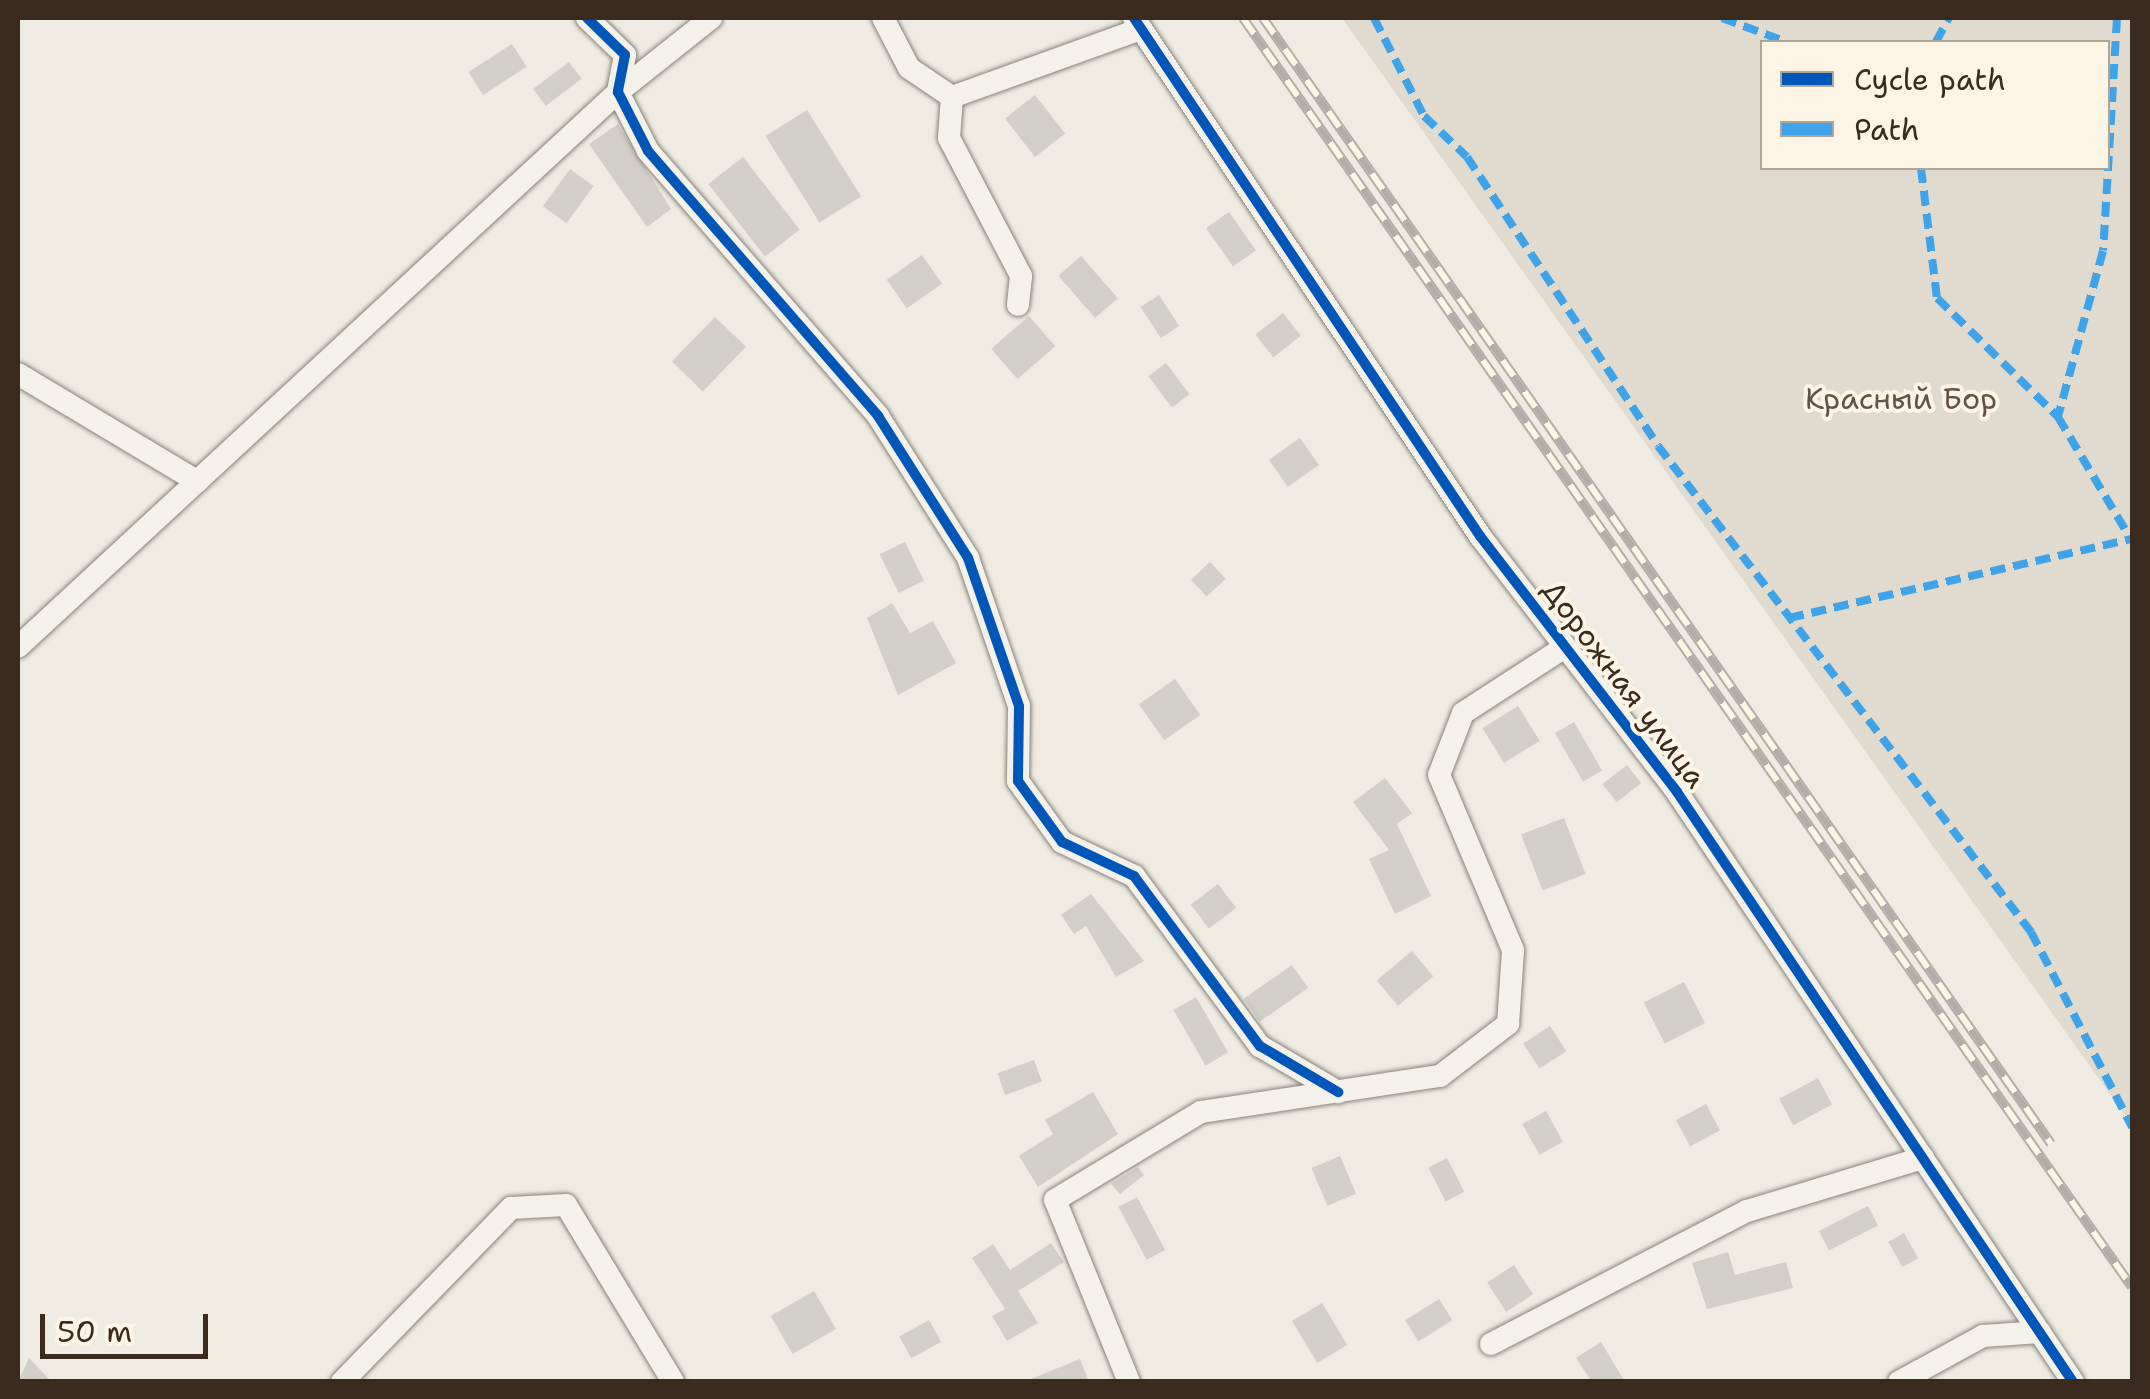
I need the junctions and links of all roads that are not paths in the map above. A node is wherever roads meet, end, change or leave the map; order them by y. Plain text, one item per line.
1 (587, 18) edge
2 (711, 18) edge
3 (883, 18) edge
4 (1138, 23) edge
5 (618, 92) junction
6 (952, 97) junction
7 (1018, 305) dead end
8 (18, 374) edge
9 (196, 481) junction
10 (18, 647) edge
11 (1566, 647) junction
12 (1338, 1092) junction
13 (1923, 1158) junction
14 (2040, 1332) junction
15 (1491, 1344) dead end
16 (342, 1382) edge
17 (674, 1382) edge
18 (1129, 1382) edge
19 (1899, 1382) edge
20 (2074, 1382) edge

1 - 5 street
2 - 5 street
3 - 6 street
4 - 6 street
4 - 11 street, Дорожная улица
5 - 9 street
5 - 12 street
6 - 7 street
8 - 9 street
9 - 10 street
11 - 12 street
11 - 13 street, Дорожная улица
12 - 18 street
13 - 14 street, Дорожная улица
13 - 15 street
14 - 19 street
14 - 20 street, Дорожная улица
16 - 17 street

